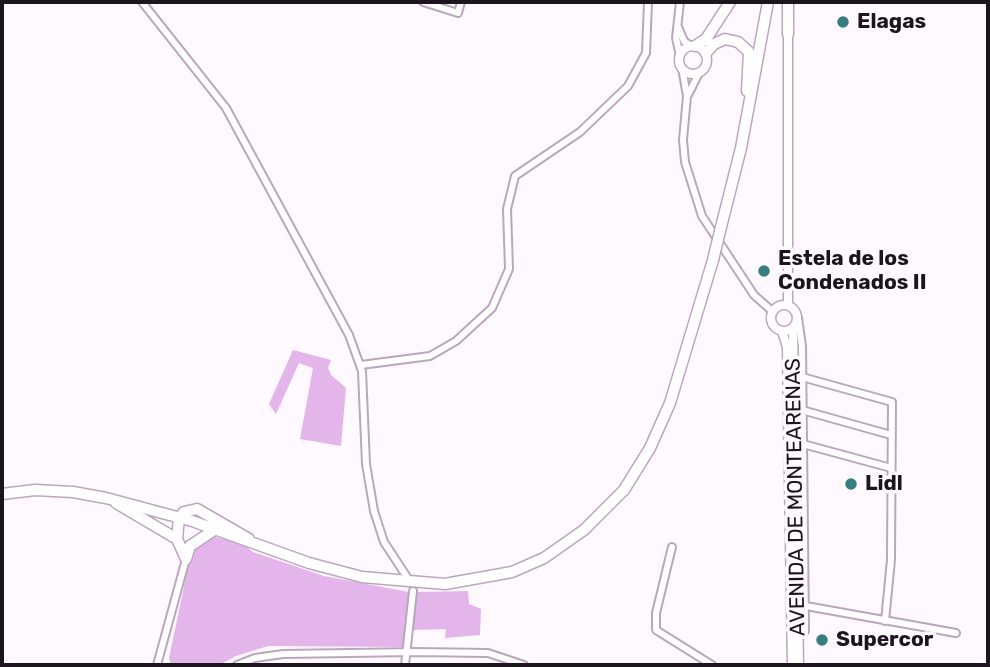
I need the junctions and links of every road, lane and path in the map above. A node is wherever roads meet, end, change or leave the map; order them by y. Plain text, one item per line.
1 (142, 2) edge
2 (423, 2) edge
3 (449, 2) edge
4 (461, 2) edge
5 (649, 2) edge
6 (680, 2) edge
7 (730, 2) edge
8 (768, 2) edge
9 (788, 2) edge
10 (447, 10) junction
11 (678, 25) junction
12 (788, 34) joint
13 (693, 46) junction
14 (706, 53) junction
15 (680, 56) junction
16 (682, 68) junction
17 (699, 73) junction
18 (687, 96) junction
19 (736, 171) junction
20 (788, 304) junction
21 (772, 311) junction
22 (798, 318) junction
23 (793, 328) junction
24 (782, 331) junction
25 (361, 365) junction
26 (802, 377) junction
27 (802, 410) junction
28 (891, 435) junction
29 (803, 444) junction
30 (891, 468) junction
31 (2, 494) edge
32 (106, 498) junction
33 (179, 518) junction
34 (192, 522) junction
35 (214, 530) junction
36 (177, 538) junction
37 (190, 545) junction
38 (257, 545) junction
39 (672, 547) dead end
40 (186, 559) junction
41 (407, 577) dead end
42 (413, 591) dead end
43 (806, 606) junction
44 (885, 621) junction
45 (805, 631) dead end
46 (956, 634) dead end
47 (404, 653) junction
48 (159, 665) edge
49 (237, 665) edge
50 (405, 665) edge
51 (524, 665) edge
52 (712, 665) edge
53 (792, 665) edge
54 (799, 665) edge

1 - 25 street
2 - 10 street
3 - 10 street
4 - 10 street
5 - 25 street
6 - 11 street
7 - 13 highway
8 - 19 highway
9 - 12 highway
11 - 13 street
11 - 15 street
12 - 20 main road
13 - 14 main road
13 - 15 main road
14 - 17 main road
14 - 19 highway
15 - 16 main road
16 - 17 main road
16 - 18 street
17 - 18 street
18 - 21 street
19 - 38 highway, bridge
20 - 21 main road
20 - 22 main road
21 - 24 main road
22 - 23 main road
22 - 26 street
23 - 24 main road
23 - 54 main road, AVENIDA DE MONTEARENAS
24 - 53 main road, AVENIDA DE MONTEARENAS
25 - 41 street
26 - 27 street
26 - 28 street
27 - 28 street
27 - 29 street
28 - 30 street
29 - 30 street
29 - 43 street
30 - 44 street
31 - 32 highway
32 - 33 highway
32 - 36 highway
33 - 34 highway
33 - 36 highway
33 - 38 highway
34 - 35 highway
34 - 37 highway
35 - 37 highway
35 - 38 highway
36 - 40 highway
37 - 40 highway
39 - 52 street
40 - 48 street
42 - 47 street
43 - 44 street
43 - 45 street
44 - 46 street
47 - 49 street
47 - 50 street
47 - 51 street

